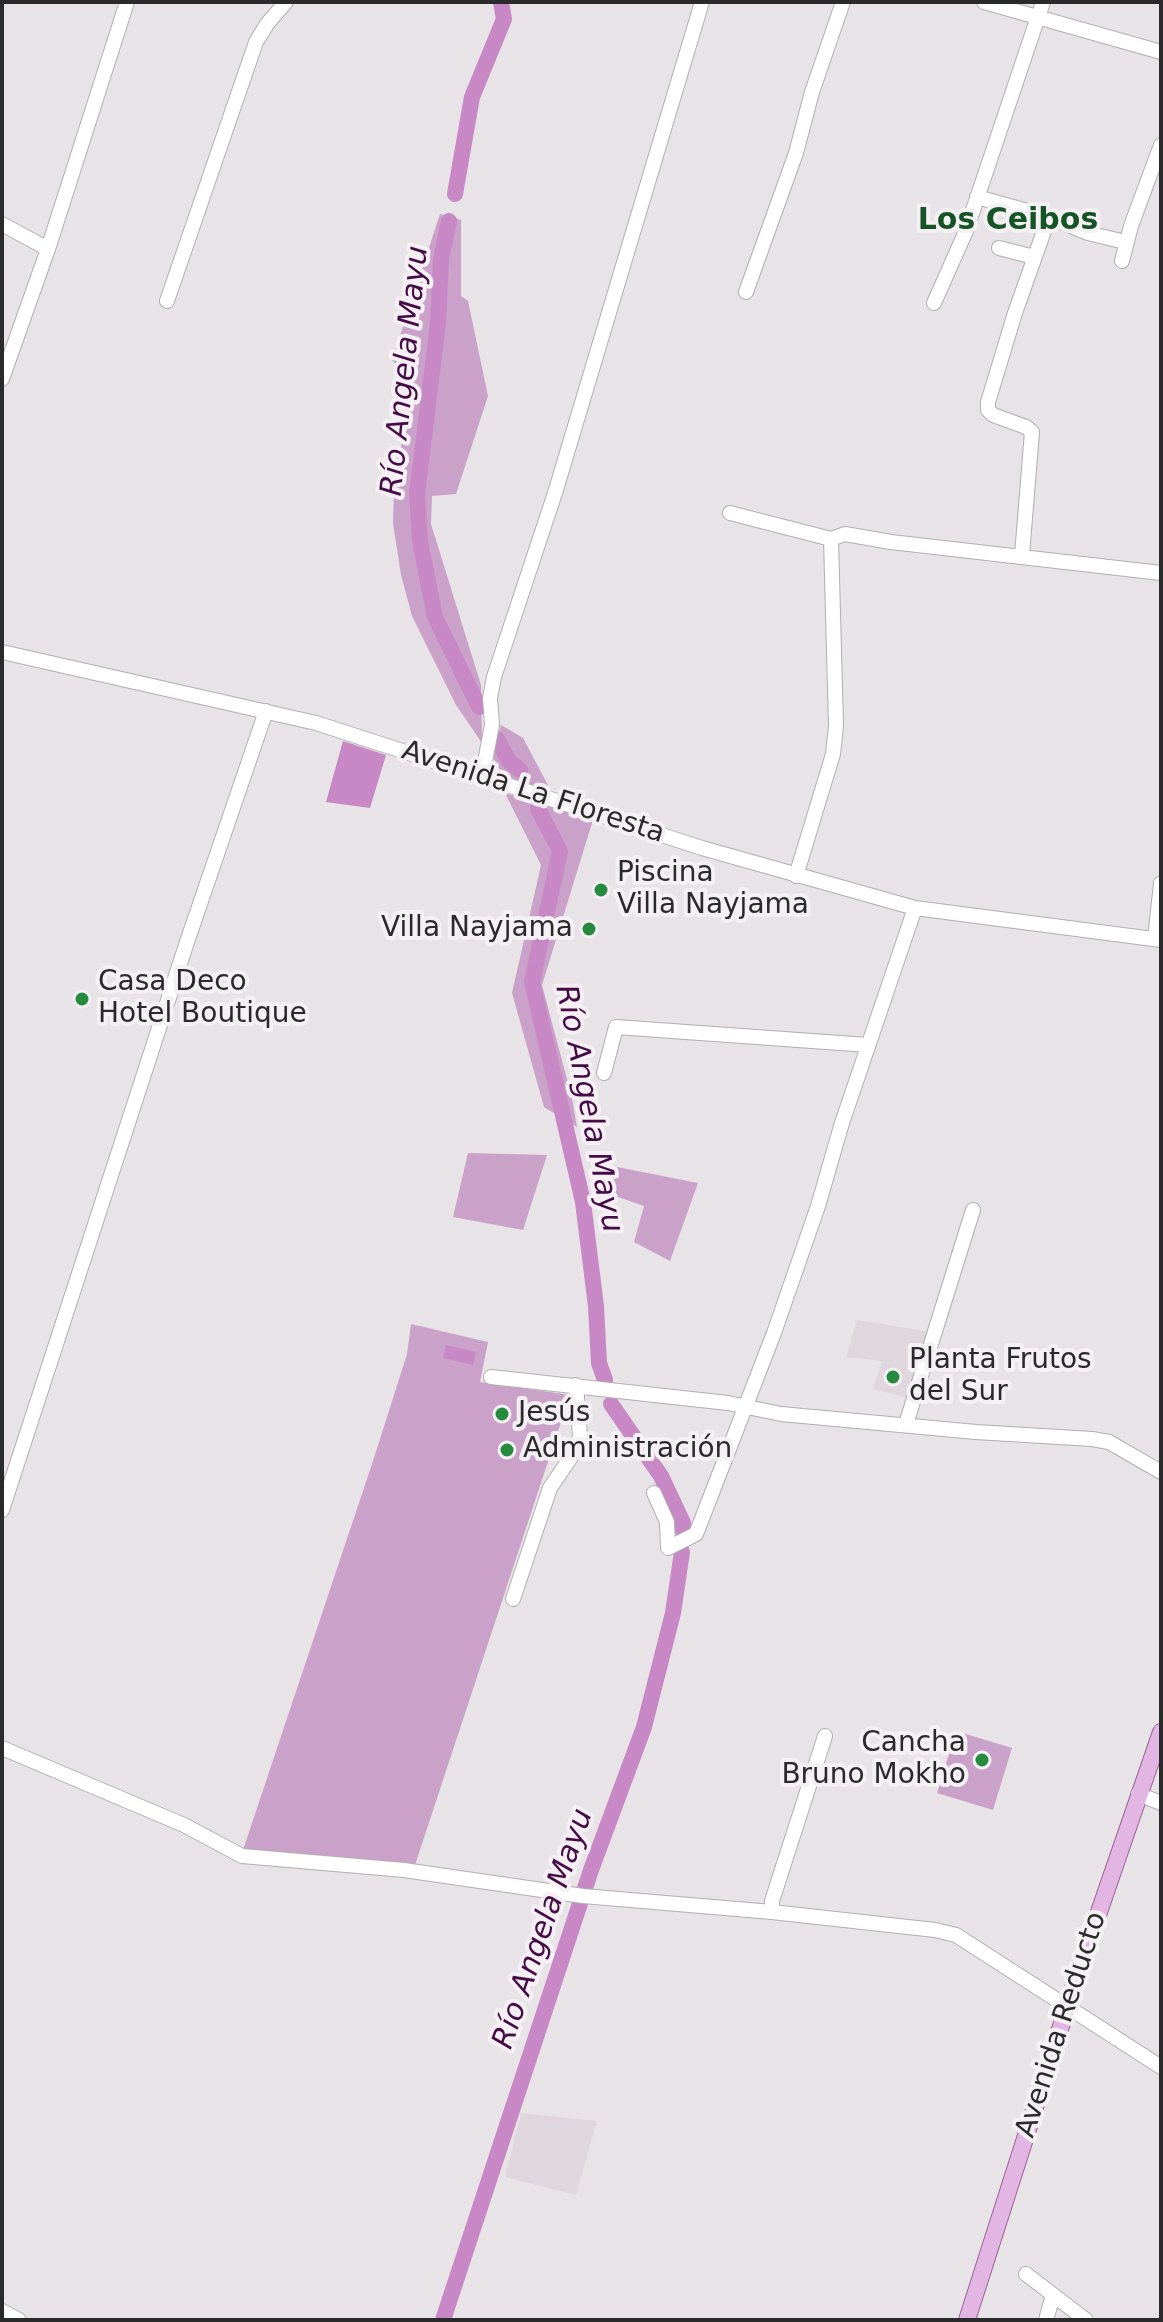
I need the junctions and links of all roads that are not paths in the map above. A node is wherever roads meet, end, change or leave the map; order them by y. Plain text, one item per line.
1 (127, 2) edge
2 (286, 2) edge
3 (702, 2) edge
4 (843, 2) edge
5 (984, 2) edge
6 (1043, 2) edge
7 (1037, 18) junction
8 (1161, 52) edge
9 (1161, 145) edge
10 (977, 197) junction
11 (1049, 217) junction
12 (2, 224) edge
13 (1125, 242) junction
14 (999, 248) dead end
15 (48, 249) junction
16 (1034, 257) junction
17 (1122, 261) dead end
18 (746, 292) dead end
19 (167, 301) dead end
20 (934, 303) dead end
21 (2, 379) edge
22 (730, 513) dead end
23 (831, 539) junction
24 (1022, 555) junction
25 (1161, 573) edge
26 (2, 652) edge
27 (266, 711) junction
28 (482, 777) junction
29 (796, 876) junction
30 (1161, 883) edge
31 (915, 908) junction
32 (1158, 939) edge
33 (868, 1045) junction
34 (604, 1073) dead end
35 (973, 1210) dead end
36 (491, 1377) dead end
37 (576, 1385) junction
38 (745, 1408) junction
39 (906, 1424) junction
40 (1161, 1472) edge
41 (654, 1493) dead end
42 (2, 1510) edge
43 (513, 1599) dead end
44 (1161, 1732) edge
45 (825, 1736) dead end
46 (2, 1748) edge
47 (1138, 1794) junction
48 (1161, 1803) edge
49 (772, 1912) junction
50 (1067, 2007) junction
51 (1161, 2067) edge
52 (1026, 2274) dead end
53 (1053, 2295) junction
54 (2, 2311) edge
55 (19, 2320) edge
56 (967, 2320) edge
57 (1046, 2320) edge
58 (1086, 2320) edge

1 - 15 street
2 - 19 street
3 - 28 street
4 - 18 street
5 - 7 street
6 - 7 street
7 - 8 street
7 - 10 street
9 - 13 street
10 - 11 street
10 - 20 street
11 - 13 street
11 - 16 street
12 - 15 street
13 - 17 street
14 - 16 street
15 - 21 street
16 - 24 street
22 - 23 street
23 - 24 street
23 - 29 street
24 - 25 street
26 - 27 street, Avenida La Floresta
27 - 28 street, Avenida La Floresta
27 - 42 street
28 - 29 street, Avenida La Floresta
29 - 31 street, Avenida La Floresta
30 - 32 street
31 - 32 street, Avenida La Floresta
31 - 33 street
33 - 34 street
33 - 38 street
35 - 39 street
36 - 37 street
37 - 38 street
37 - 43 street
38 - 39 street
38 - 41 street
39 - 40 street
44 - 47 main road, Avenida Reducto
45 - 49 street
46 - 49 street
47 - 48 street
47 - 50 main road, Avenida Reducto
49 - 50 street
50 - 51 street
50 - 56 main road, Avenida Reducto
52 - 53 street
53 - 57 street
53 - 58 street
54 - 55 street

